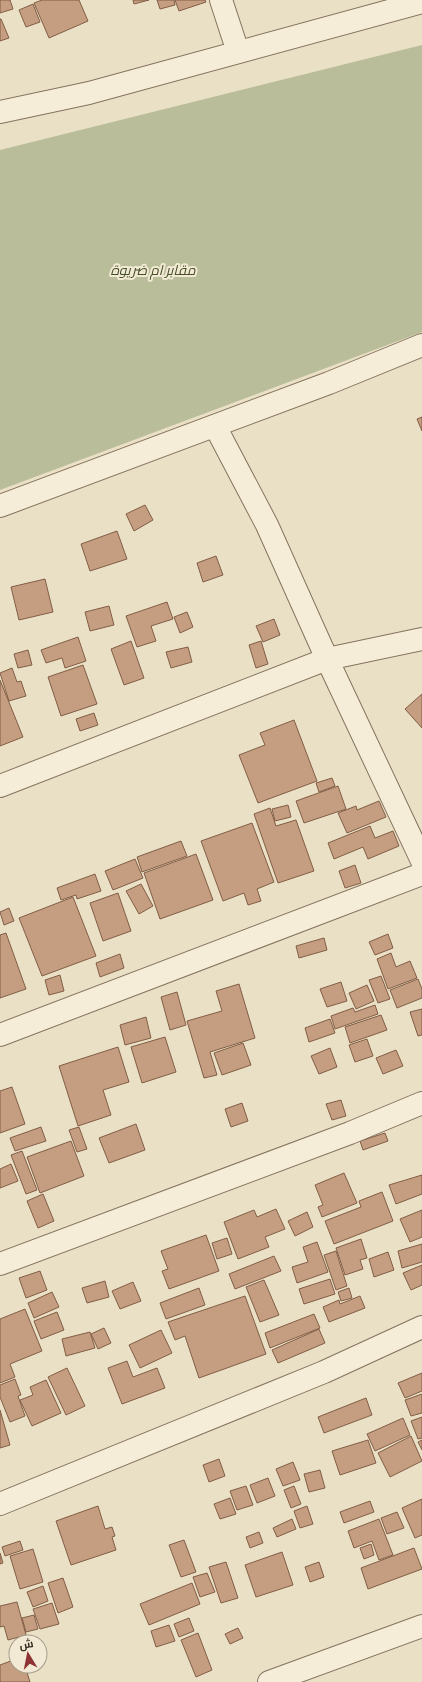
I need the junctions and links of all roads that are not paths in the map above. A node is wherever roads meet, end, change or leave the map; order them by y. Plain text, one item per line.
1 (221, 0) edge
2 (420, 2) edge
3 (238, 52) junction
4 (0, 112) edge
5 (422, 344) edge
6 (215, 426) junction
7 (0, 506) edge
8 (422, 639) edge
9 (327, 659) junction
10 (0, 786) edge
11 (422, 861) edge
12 (422, 874) edge
13 (0, 1035) edge
14 (422, 1103) edge
15 (0, 1264) edge
16 (422, 1327) edge
17 (0, 1504) edge
18 (422, 1626) edge
19 (269, 1682) edge

1 - 3 street
2 - 3 street
3 - 4 street
5 - 6 street
6 - 7 street
6 - 9 street
8 - 9 street
9 - 10 street
9 - 11 street
12 - 13 street
14 - 15 street
16 - 17 street
18 - 19 street

